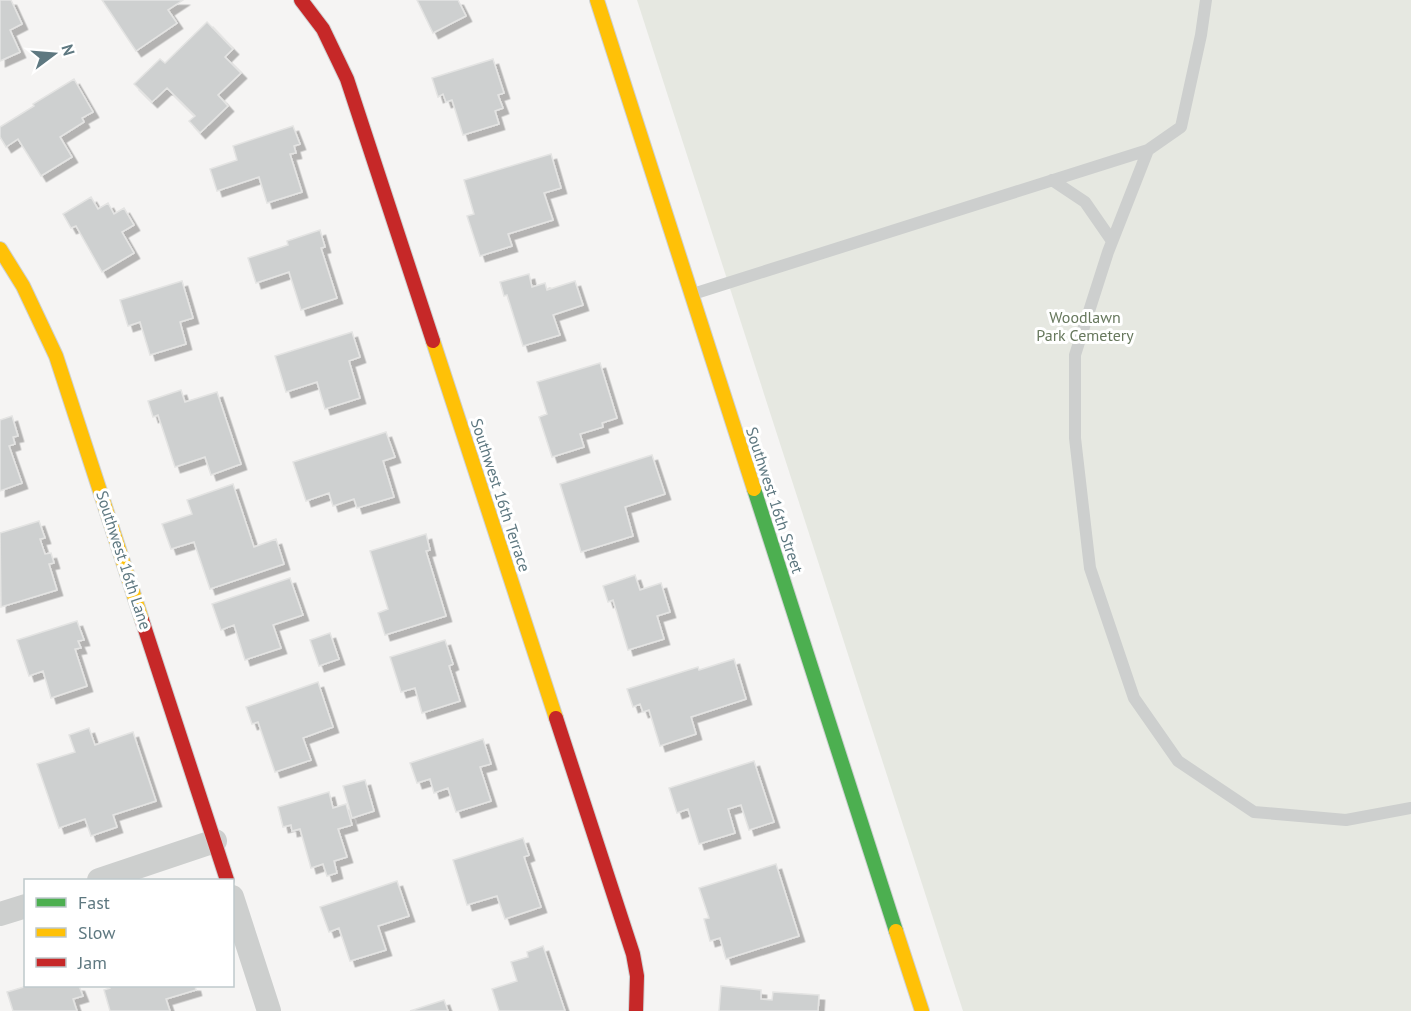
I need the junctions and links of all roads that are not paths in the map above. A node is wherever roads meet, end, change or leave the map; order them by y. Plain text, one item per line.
1 (301, 0) edge
2 (597, 0) edge
3 (1206, 0) edge
4 (1148, 150) junction
5 (1052, 180) junction
6 (1112, 241) junction
7 (0, 249) edge
8 (692, 294) junction
9 (1411, 808) edge
10 (215, 841) junction
11 (102, 879) edge
12 (227, 879) edge
13 (234, 903) edge
14 (24, 907) edge
15 (0, 914) edge
16 (269, 1011) edge
17 (636, 1011) edge
18 (922, 1011) edge

1 - 17 street, Southwest 16th Terrace
2 - 8 street, Southwest 16th Street
3 - 4 lane
4 - 5 lane
4 - 6 lane
5 - 6 lane
5 - 8 lane
6 - 9 lane
7 - 10 street, Southwest 16th Lane
8 - 18 street, Southwest 16th Street
10 - 11 street
10 - 12 street, Southwest 16th Lane
13 - 16 street
14 - 15 street

